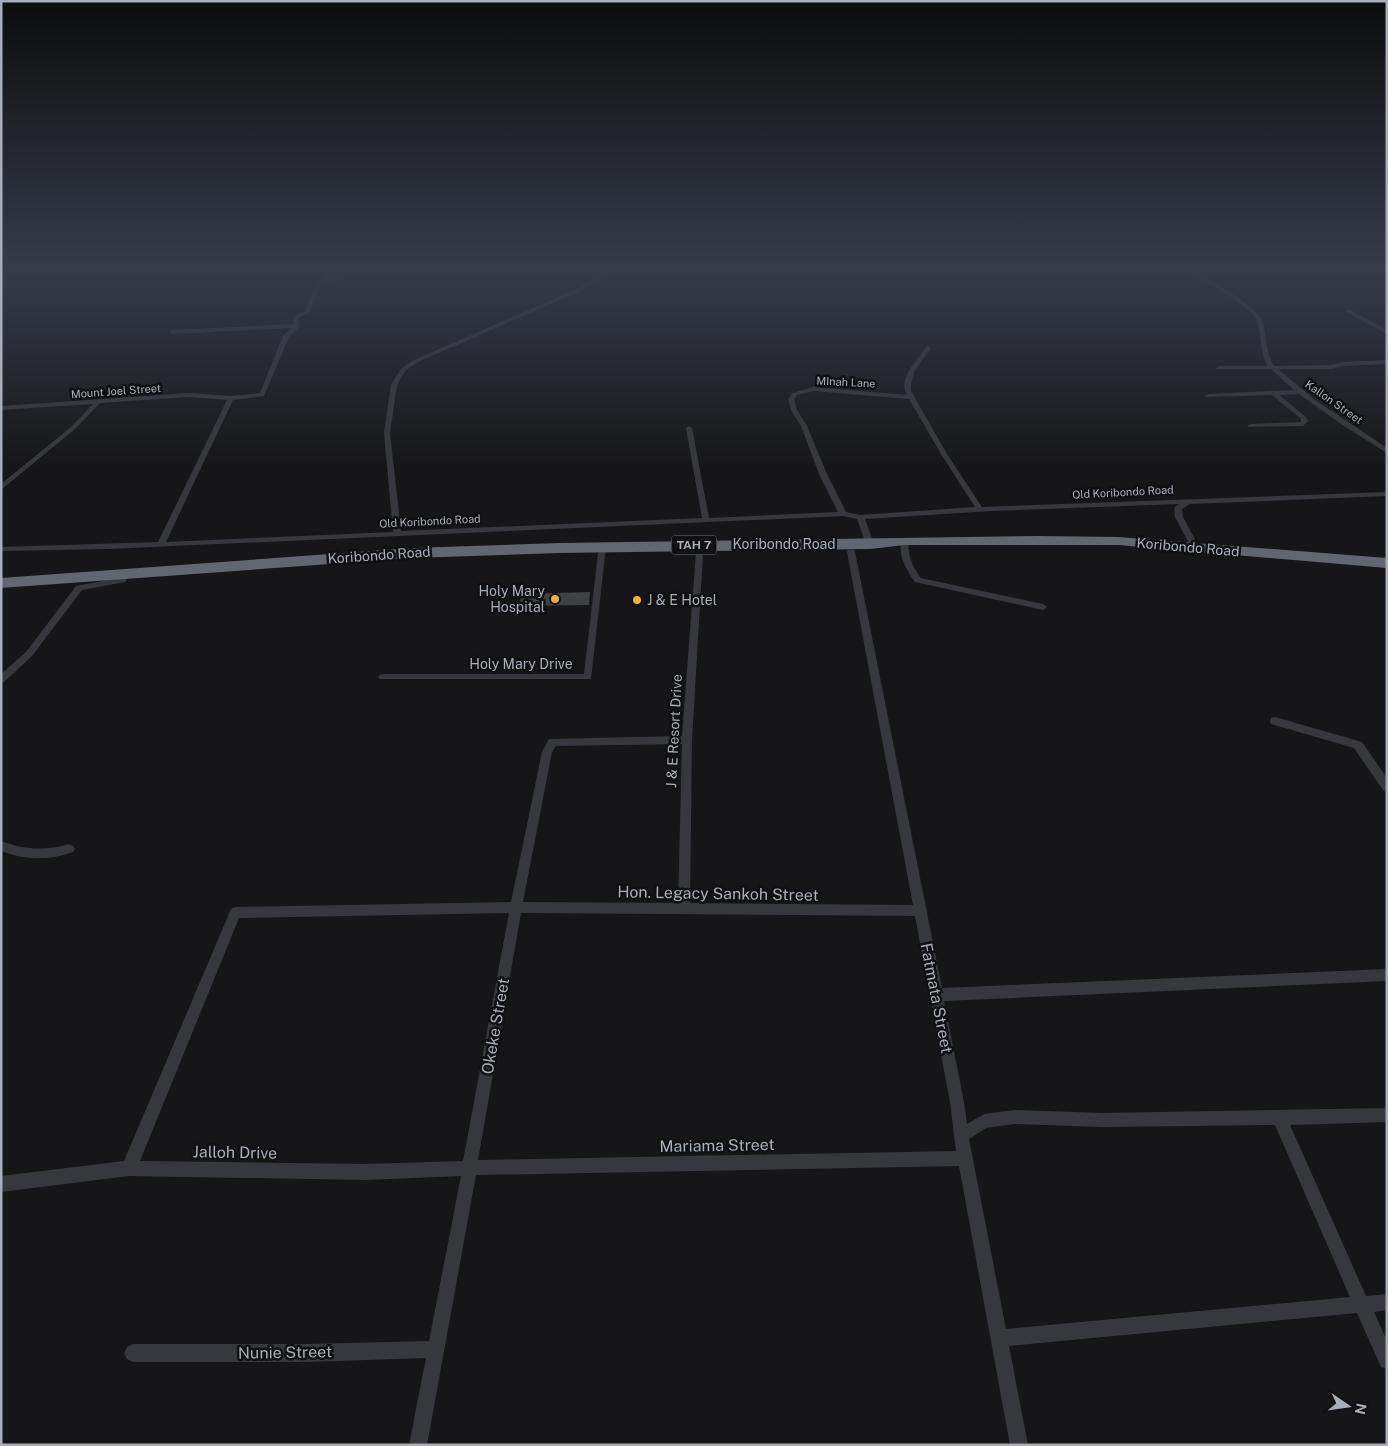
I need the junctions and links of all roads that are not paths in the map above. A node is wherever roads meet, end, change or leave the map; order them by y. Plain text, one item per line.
1 (287, 335) edge
2 (474, 335) edge
3 (1262, 335) edge
4 (928, 348) dead end
5 (1387, 362) edge
6 (1272, 367) junction
7 (1219, 368) dead end
8 (1302, 392) junction
9 (1274, 394) junction
10 (1208, 396) dead end
11 (910, 397) junction
12 (231, 398) junction
13 (97, 403) junction
14 (1, 408) edge
15 (1250, 426) dead end
16 (689, 428) dead end
17 (1387, 451) edge
18 (1, 488) edge
19 (1387, 494) edge
20 (1195, 500) junction
21 (980, 510) junction
22 (843, 514) junction
23 (860, 517) junction
24 (706, 520) junction
25 (397, 534) junction
26 (905, 541) junction
27 (161, 544) junction
28 (870, 544) junction
29 (1195, 546) junction
30 (602, 547) junction
31 (1, 550) edge
32 (850, 552) dead end
33 (699, 554) dead end
34 (1387, 563) edge
35 (126, 572) junction
36 (1, 583) edge
37 (1043, 607) dead end
38 (383, 677) dead end
39 (1, 680) edge
40 (1274, 721) dead end
41 (687, 740) junction
42 (1383, 776) edge
43 (1387, 787) edge
44 (1, 846) edge
45 (69, 849) dead end
46 (516, 907) junction
47 (684, 909) junction
48 (920, 911) junction
49 (1387, 975) edge
50 (936, 995) junction
51 (1387, 1115) edge
52 (1279, 1118) junction
53 (961, 1136) junction
54 (966, 1158) junction
55 (129, 1168) junction
56 (469, 1168) junction
57 (1, 1184) edge
58 (1387, 1302) edge
59 (1361, 1304) junction
60 (999, 1338) junction
61 (437, 1349) junction
62 (133, 1353) dead end
63 (1387, 1362) edge
64 (418, 1445) edge
65 (1019, 1445) edge

1 - 12 street, Mount Joel Street
2 - 25 street
3 - 6 street
4 - 11 street
5 - 6 street
6 - 7 street
6 - 8 street, Kallon Street
8 - 9 street
8 - 17 street, Kallon Street
9 - 10 street
9 - 15 street
11 - 21 street
11 - 22 street, MInah Lane
12 - 13 street, Mount Joel Street
12 - 27 street
13 - 14 street, Mount Joel Street
13 - 18 street
16 - 24 street
19 - 20 street, Old Koribondo Road
20 - 21 street, Old Koribondo Road
20 - 29 street
21 - 23 street, Old Koribondo Road
22 - 23 street, Old Koribondo Road
22 - 24 street, Old Koribondo Road
23 - 28 street
24 - 25 street, Old Koribondo Road
25 - 27 street, Old Koribondo Road
26 - 28 highway, Koribondo Road / TAH 7
26 - 29 highway, Koribondo Road / TAH 7
26 - 37 street
27 - 31 street, Old Koribondo Road
28 - 30 highway, Koribondo Road / TAH 7
29 - 34 highway, Koribondo Road / TAH 7
30 - 35 highway, Koribondo Road / TAH 7
30 - 38 street, Holy Mary Drive
32 - 48 street, Fatmata Street
33 - 41 street, J & E Resort Drive
35 - 36 highway, Koribondo Road / TAH 7
35 - 39 street
40 - 42 street
41 - 46 street, Okeke Street
41 - 47 street, J & E Resort Drive
42 - 43 street
44 - 45 street
46 - 47 street, Hon. Legacy Sankoh Street
46 - 55 street, Hon. Legacy Sankoh Street
46 - 56 street, Okeke Street
47 - 48 street, Hon. Legacy Sankoh Street
48 - 50 street, Fatmata Street
49 - 50 street
50 - 53 street, Fatmata Street
51 - 52 street
52 - 53 street
52 - 59 street
53 - 54 street, Fatmata Street
54 - 56 street, Mariama Street
54 - 60 street, Fatmata Street
55 - 56 street, Jalloh Drive
55 - 57 street, Jalloh Drive
56 - 61 street, Okeke Street
58 - 59 street
59 - 60 street
59 - 63 street
60 - 65 street, Fatmata Street
61 - 62 street, Nunie Street
61 - 64 street, Okeke Street

